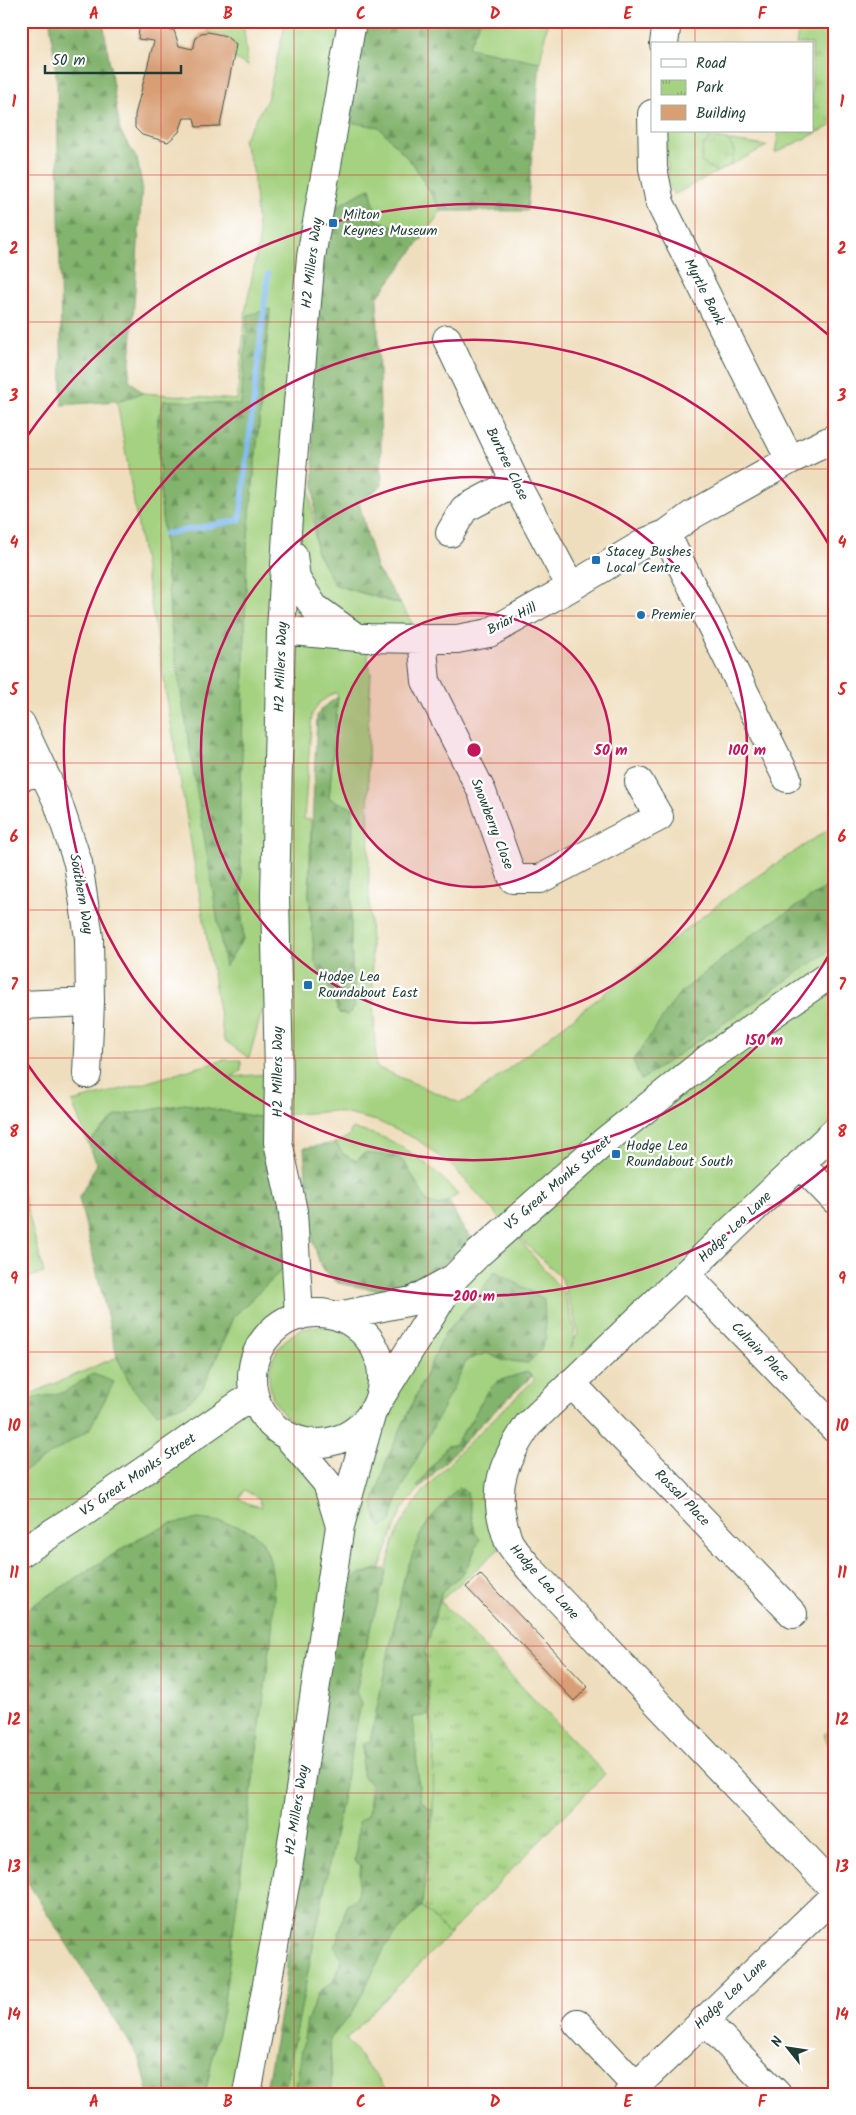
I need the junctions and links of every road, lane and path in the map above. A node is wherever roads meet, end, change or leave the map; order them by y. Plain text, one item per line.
1 (352, 21) edge
2 (667, 21) edge
3 (664, 42) edge
4 (652, 132) edge
5 (447, 339) dead end
6 (835, 438) edge
7 (790, 460) junction
8 (515, 482) junction
9 (288, 516) junction
10 (450, 533) dead end
11 (666, 534) junction
12 (571, 587) junction
13 (282, 630) junction
14 (355, 637) junction
15 (422, 639) junction
16 (21, 724) edge
17 (32, 773) edge
18 (787, 778) dead end
19 (639, 782) dead end
20 (835, 971) edge
21 (90, 1002) junction
22 (21, 1004) edge
23 (87, 1074) dead end
24 (835, 1130) edge
25 (800, 1164) junction
26 (835, 1200) edge
27 (686, 1274) junction
28 (455, 1277) junction
29 (299, 1316) junction
30 (338, 1316) junction
31 (571, 1383) junction
32 (253, 1395) junction
33 (375, 1407) junction
34 (835, 1429) edge
35 (289, 1438) junction
36 (340, 1526) junction
37 (21, 1553) edge
38 (793, 1614) dead end
39 (288, 1870) junction
40 (835, 1890) edge
41 (835, 1894) edge
42 (704, 2020) junction
43 (577, 2023) dead end
44 (632, 2090) edge
45 (247, 2094) edge
46 (265, 2094) edge
47 (777, 2094) edge

1 - 9 street, H2 Millers Way
2 - 3 street
4 - 7 street, Myrtle Bank
5 - 8 street, Burtree Close
6 - 7 street, Briar Hill
7 - 11 street, Briar Hill
8 - 10 street
8 - 12 street, Burtree Close
9 - 13 street, H2 Millers Way
9 - 14 street
11 - 12 street, Briar Hill
11 - 18 street
12 - 15 street, Briar Hill
13 - 14 street, Briar Hill
13 - 29 street, H2 Millers Way
14 - 15 street, Briar Hill
15 - 19 street, Snowberry Close
16 - 17 street, Southern Way
17 - 21 street, Southern Way
20 - 28 street, V5 Great Monks Street
21 - 22 street
21 - 23 street, Southern Way
24 - 25 street, Hodge Lea Lane
25 - 26 street
25 - 27 street, Hodge Lea Lane
27 - 31 street, Hodge Lea Lane
27 - 34 street, Culrain Place
28 - 30 street, V5 Great Monks Street
28 - 33 street, V5 Great Monks Street
29 - 30 street
29 - 32 street
30 - 33 street
31 - 38 street, Rossal Place
31 - 40 street, Hodge Lea Lane
32 - 35 street
32 - 37 street, V5 Great Monks Street
33 - 35 street
33 - 36 street, H2 Millers Way
35 - 36 street, H2 Millers Way
36 - 39 street, H2 Millers Way
39 - 45 street, H2 Millers Way
39 - 46 street
41 - 42 street, Hodge Lea Lane
42 - 44 street, Hodge Lea Lane
42 - 47 street
43 - 44 street

